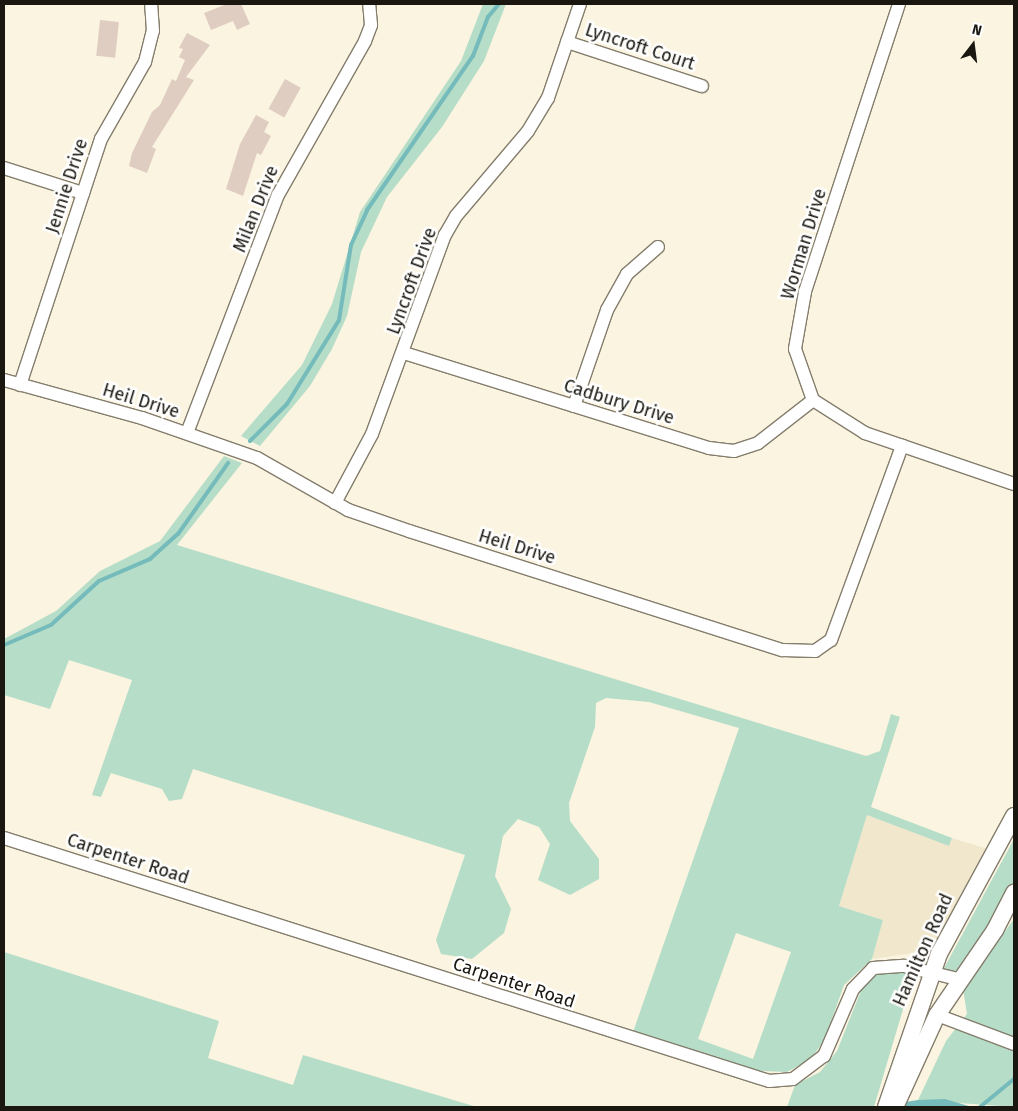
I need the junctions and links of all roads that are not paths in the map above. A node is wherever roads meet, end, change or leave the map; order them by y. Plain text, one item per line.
1 (151, 4) edge
2 (580, 4) edge
3 (899, 4) edge
4 (370, 5) edge
5 (567, 42) junction
6 (702, 86) dead end
7 (4, 168) edge
8 (84, 193) junction
9 (658, 247) dead end
10 (404, 352) junction
11 (4, 380) edge
12 (20, 385) junction
13 (813, 400) junction
14 (574, 406) junction
15 (187, 433) junction
16 (902, 446) junction
17 (1014, 484) edge
18 (335, 503) junction
19 (1014, 816) edge
20 (4, 838) edge
21 (1014, 893) edge
22 (1014, 908) edge
23 (931, 974) junction
24 (966, 974) junction
25 (937, 1015) junction
26 (1014, 1044) edge
27 (906, 1066) junction
28 (886, 1107) edge
29 (895, 1107) edge

1 - 8 street, Jennie Drive
2 - 5 street, Lyncroft Drive
3 - 13 street, Worman Drive
4 - 15 street, Milan Drive
5 - 6 street, Lyncroft Court
5 - 10 street, Lyncroft Drive
7 - 8 street
8 - 12 street, Jennie Drive
9 - 14 street
10 - 14 street, Cadbury Drive
10 - 18 street, Lyncroft Drive
11 - 12 street, Heil Drive
12 - 15 street, Heil Drive
13 - 14 street, Cadbury Drive
13 - 16 street
15 - 18 street, Heil Drive
16 - 17 street
16 - 18 street, Heil Drive
19 - 23 main road, Hamilton Road
20 - 23 street, Carpenter Road
21 - 24 main road, Hamilton Road
22 - 24 main road, Hamilton Road
23 - 24 street, Carpenter Road
23 - 27 main road, Hamilton Road
24 - 25 main road, Hamilton Road
25 - 26 street
25 - 27 main road, Hamilton Road
27 - 28 main road, Hamilton Road
27 - 29 main road, Hamilton Road

